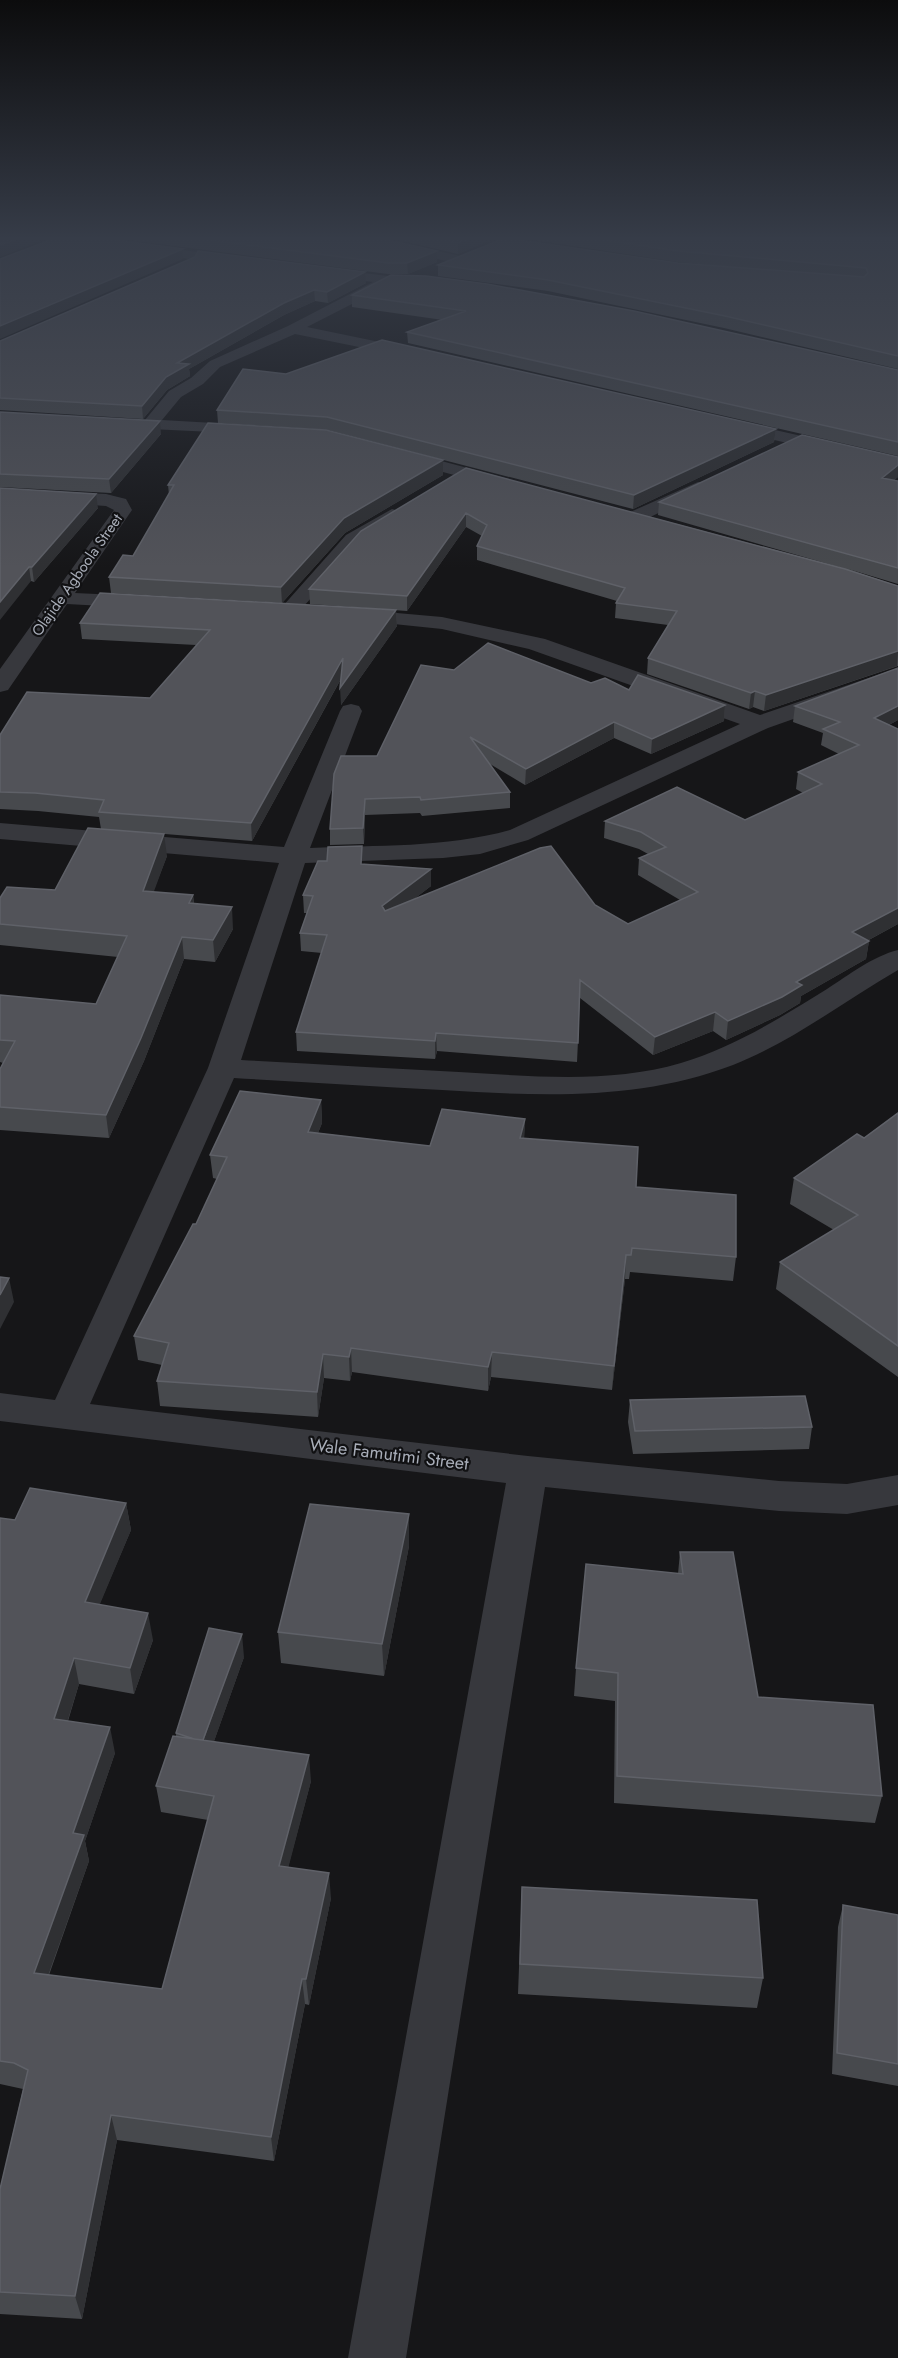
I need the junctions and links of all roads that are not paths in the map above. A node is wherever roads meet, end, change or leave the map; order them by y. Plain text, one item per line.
1 (251, 348) edge
2 (395, 348) edge
3 (433, 357) edge
4 (92, 422) edge
5 (717, 422) edge
6 (149, 425) junction
7 (271, 432) edge
8 (798, 440) junction
9 (776, 450) edge
10 (387, 451) edge
11 (898, 463) edge
12 (463, 473) junction
13 (711, 481) edge
14 (444, 484) edge
15 (520, 488) edge
16 (0, 494) edge
17 (407, 506) edge
18 (658, 524) edge
19 (62, 598) junction
20 (164, 604) edge
21 (267, 610) edge
22 (290, 611) junction
23 (312, 613) edge
24 (334, 614) edge
25 (898, 675) edge
26 (0, 685) edge
27 (351, 711) dead end
28 (760, 723) junction
29 (0, 831) edge
30 (294, 856) junction
31 (898, 958) edge
32 (224, 1068) junction
33 (0, 1407) edge
34 (67, 1414) junction
35 (528, 1471) junction
36 (898, 1490) edge
37 (377, 2358) edge

1 - 6 street
2 - 3 street
4 - 6 street
5 - 8 street
6 - 7 street
8 - 9 street
8 - 11 street
10 - 12 street
12 - 14 street
12 - 15 street
13 - 18 street
16 - 19 street, Olajide Agboola Street
17 - 22 street
19 - 20 street
19 - 26 street, Olajide Agboola Street
21 - 22 street
22 - 23 street
24 - 28 street
25 - 28 street
27 - 30 street
28 - 30 street
29 - 30 street
30 - 32 street
31 - 32 street
32 - 34 street
33 - 34 street, Wale Famutimi Street
34 - 35 street, Wale Famutimi Street
35 - 36 street, Wale Famutimi Street
35 - 37 street

